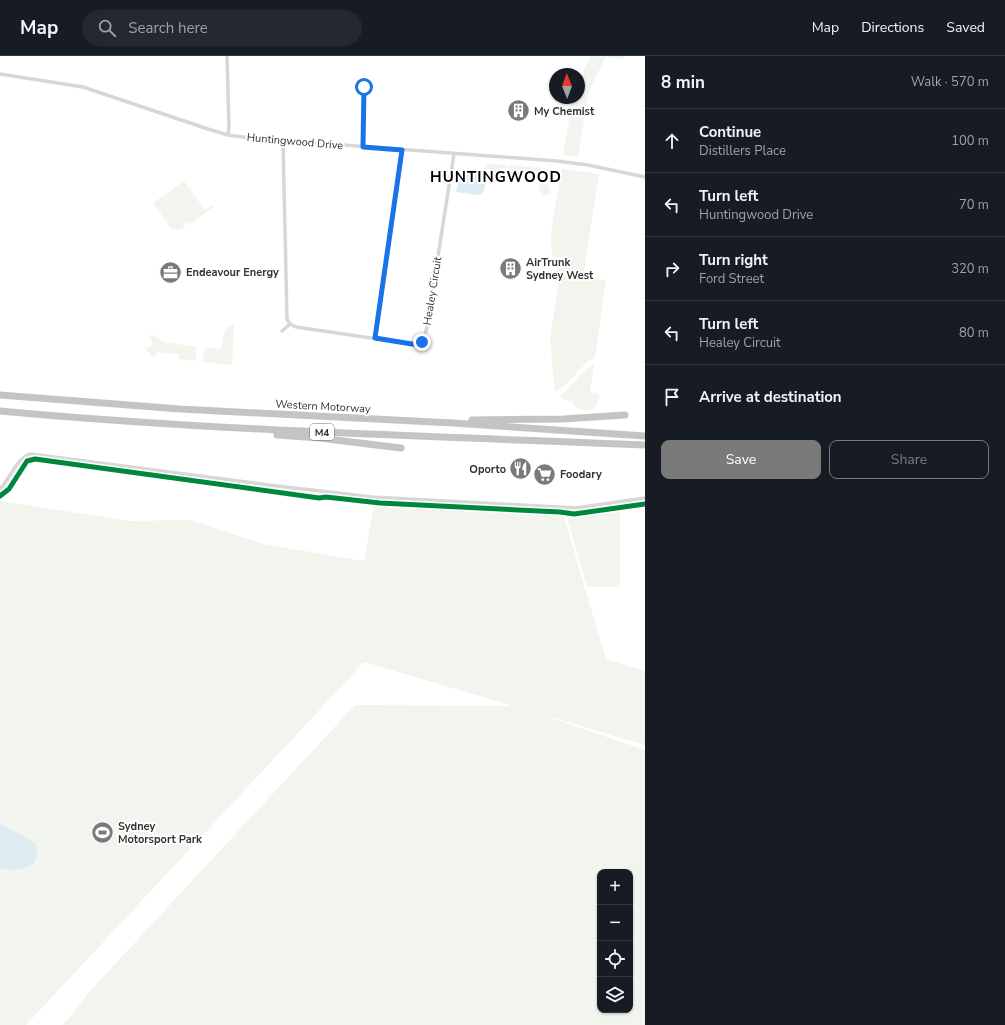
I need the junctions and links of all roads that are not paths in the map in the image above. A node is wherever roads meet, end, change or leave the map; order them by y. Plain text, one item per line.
1 (227, 56) edge
2 (0, 74) edge
3 (364, 87) dead end
4 (228, 135) junction
5 (283, 141) junction
6 (363, 147) junction
7 (402, 150) junction
8 (454, 154) junction
9 (645, 176) edge
10 (290, 324) junction
11 (282, 331) dead end
12 (375, 338) junction
13 (0, 395) edge
14 (0, 411) edge
15 (625, 415) dead end
16 (453, 423) junction
17 (234, 428) junction
18 (645, 436) edge
19 (645, 445) edge
20 (400, 448) dead end
21 (0, 489) edge
22 (645, 498) edge

1 - 4 street
2 - 4 street, Huntingwood Drive
3 - 6 street
4 - 5 street, Huntingwood Drive
5 - 6 street, Huntingwood Drive
5 - 10 street
6 - 7 street, Huntingwood Drive
7 - 8 street, Huntingwood Drive
7 - 12 street
8 - 9 street, Huntingwood Drive
8 - 12 street, Healey Circuit
10 - 11 street
10 - 12 street, Healey Circuit
13 - 16 highway, Western Motorway / M4
14 - 17 highway, M4
15 - 16 highway
16 - 18 highway, Western Motorway / M4
17 - 19 highway, M4
17 - 20 highway
21 - 22 street

